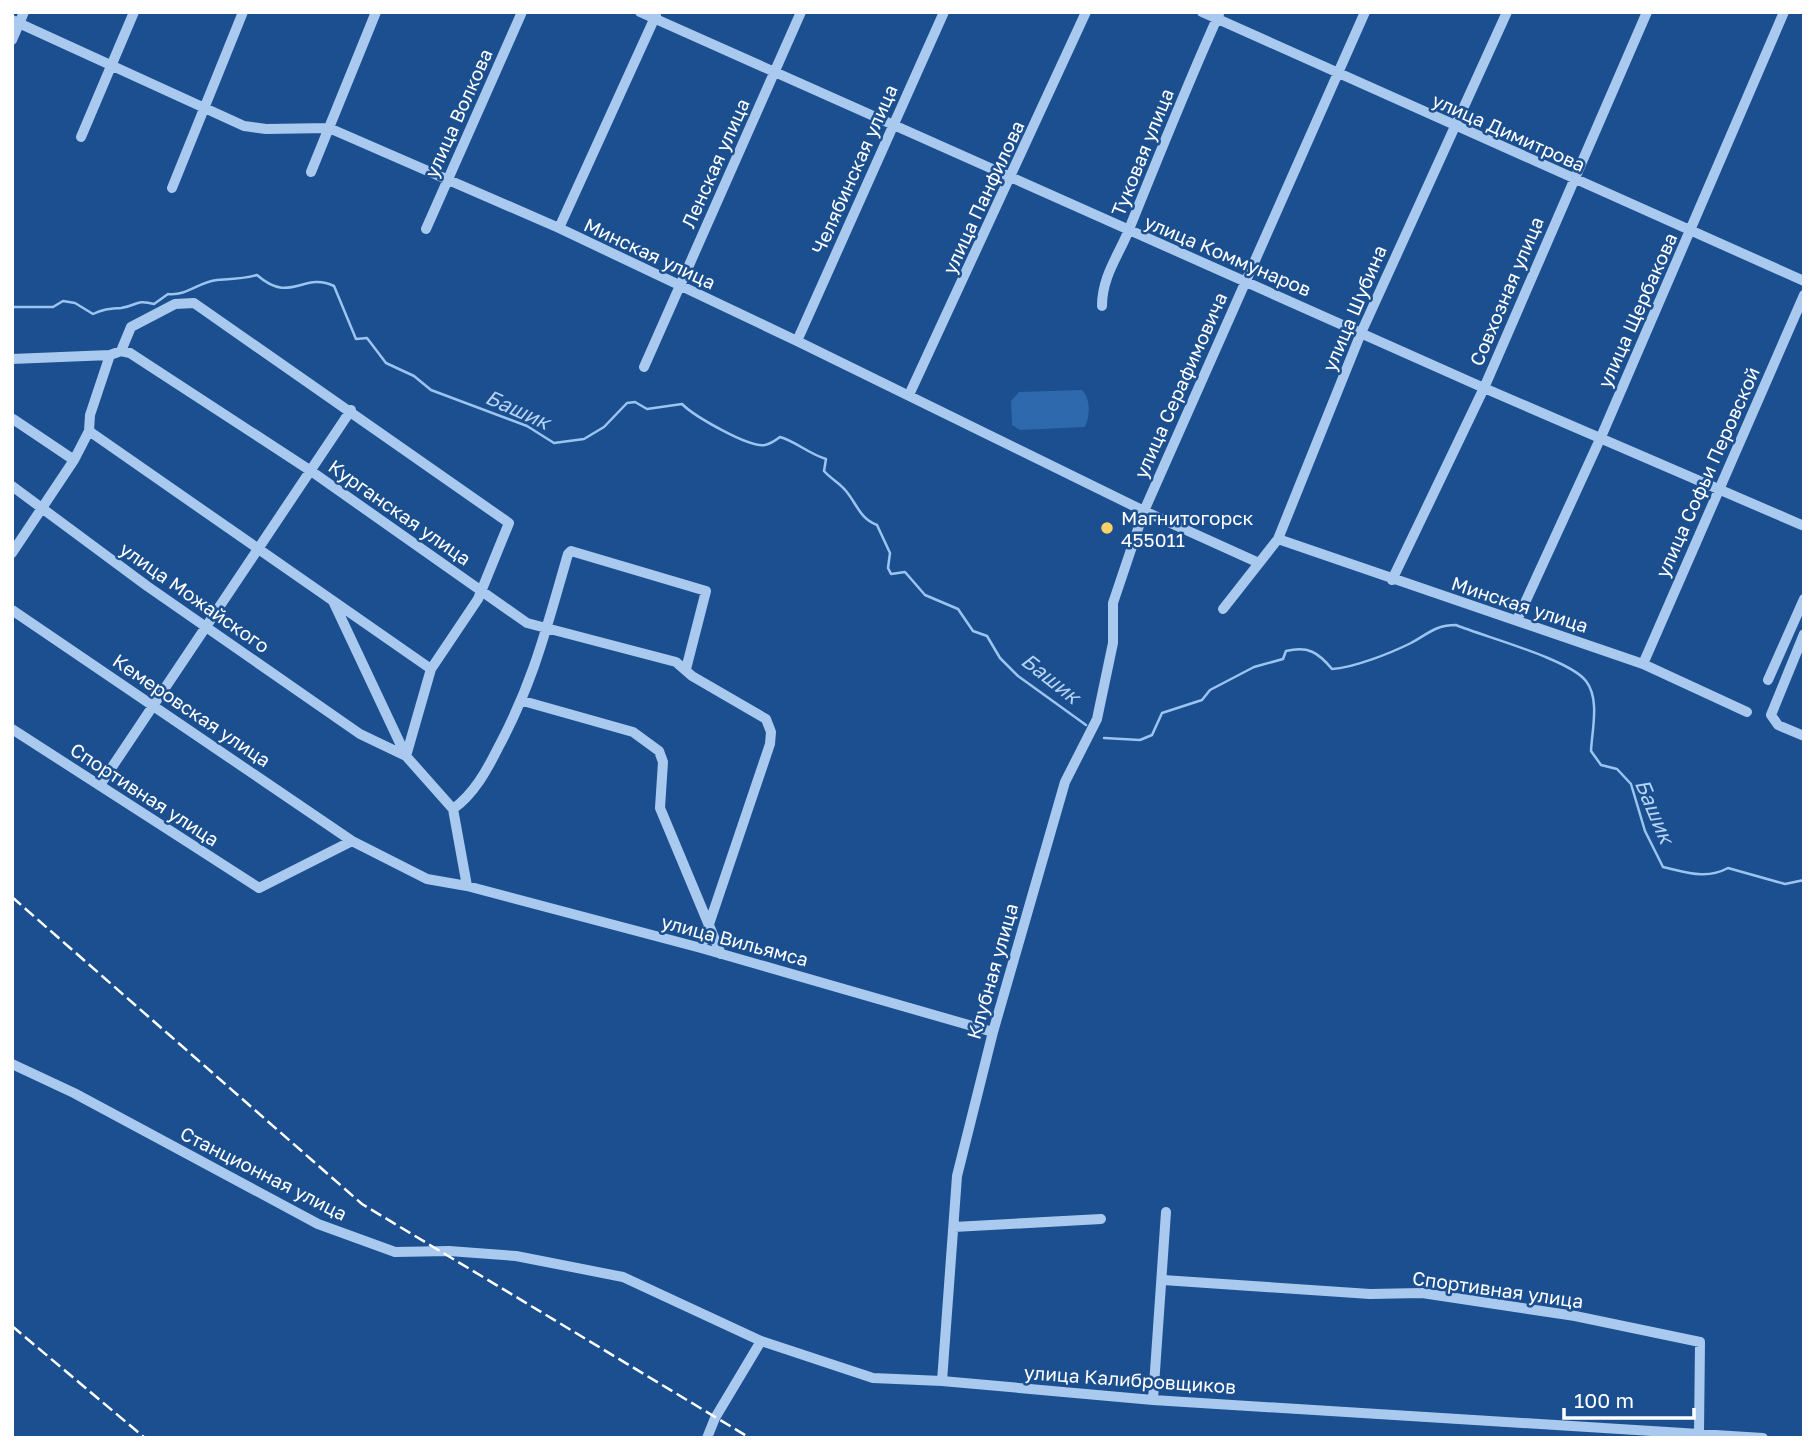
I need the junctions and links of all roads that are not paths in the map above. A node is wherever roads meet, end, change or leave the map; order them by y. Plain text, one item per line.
1 (24, 12) edge
2 (134, 12) edge
3 (243, 12) edge
4 (376, 12) edge
5 (522, 12) edge
6 (640, 12) edge
7 (801, 12) edge
8 (944, 12) edge
9 (1086, 12) edge
10 (1202, 12) edge
11 (1365, 12) edge
12 (1507, 12) edge
13 (1647, 12) edge
14 (1784, 12) edge
15 (656, 15) edge
16 (1218, 15) edge
17 (16, 22) edge
18 (12, 40) edge
19 (112, 65) junction
20 (775, 74) junction
21 (1337, 74) junction
22 (205, 106) junction
23 (894, 125) junction
24 (1454, 126) junction
25 (329, 128) junction
26 (81, 137) dead end
27 (311, 172) dead end
28 (1012, 176) junction
29 (1572, 179) junction
30 (447, 182) junction
31 (172, 188) dead end
32 (559, 228) junction
33 (426, 229) dead end
34 (1129, 231) junction
35 (1690, 232) junction
36 (1244, 281) junction
37 (1804, 281) edge
38 (679, 286) junction
39 (1804, 295) edge
40 (1102, 306) dead end
41 (1361, 333) junction
42 (797, 341) junction
43 (116, 353) junction
44 (12, 359) edge
45 (644, 367) dead end
46 (1484, 388) junction
47 (909, 395) junction
48 (351, 410) junction
49 (13, 419) edge
50 (89, 431) junction
51 (1601, 437) junction
52 (74, 460) junction
53 (311, 471) junction
54 (12, 486) edge
55 (1718, 489) junction
56 (43, 508) junction
57 (1144, 511) junction
58 (1804, 526) edge
59 (1278, 539) junction
60 (259, 550) junction
61 (12, 553) edge
62 (1259, 563) junction
63 (1392, 580) junction
64 (1119, 582) joint
65 (481, 590) junction
66 (1804, 599) edge
67 (333, 601) junction
68 (1223, 609) dead end
69 (12, 610) edge
70 (1517, 620) junction
71 (208, 627) junction
72 (549, 628) junction
73 (1804, 634) edge
74 (1779, 655) junction
75 (1792, 661) junction
76 (1643, 664) junction
77 (432, 669) junction
78 (686, 669) junction
79 (1768, 680) dead end
80 (523, 701) junction
81 (154, 704) junction
82 (1747, 712) dead end
83 (12, 729) edge
84 (1804, 736) edge
85 (407, 756) junction
86 (100, 785) junction
87 (453, 809) junction
88 (352, 841) junction
89 (467, 886) junction
90 (709, 921) junction
91 (701, 948) junction
92 (721, 954) junction
93 (993, 1032) junction
94 (12, 1064) edge
95 (1166, 1212) dead end
96 (1101, 1219) dead end
97 (954, 1227) junction
98 (516, 1256) joint
99 (1163, 1280) junction
100 (761, 1341) junction
101 (942, 1381) junction
102 (1153, 1400) junction
103 (1699, 1432) junction
104 (707, 1438) edge
105 (1763, 1438) edge

1 - 17 street
2 - 19 street
3 - 22 street
4 - 25 street
5 - 30 street, улица Волкова
6 - 15 street, улица Коммунаров
7 - 20 street, Ленская улица
8 - 23 street, Челябинская улица
9 - 28 street, улица Панфилова
10 - 16 street, улица Димитрова
11 - 21 street, улица Серафимовича
12 - 24 street, улица Шубина
13 - 29 street, Совхозная улица
14 - 35 street, улица Щербакова
15 - 20 street, улица Коммунаров
15 - 32 street
16 - 21 street, улица Димитрова
16 - 34 street, Туковая улица
17 - 18 street
17 - 19 street, Минская улица
19 - 22 street, Минская улица
19 - 26 street
20 - 23 street, улица Коммунаров
20 - 38 street, Ленская улица
21 - 24 street, улица Димитрова
21 - 36 street, улица Серафимовича
22 - 25 street, Минская улица
22 - 31 street
23 - 28 street, улица Коммунаров
23 - 42 street, Челябинская улица
24 - 29 street, улица Димитрова
24 - 41 street, улица Шубина
25 - 27 street
25 - 30 street, Минская улица
28 - 34 street, улица Коммунаров
28 - 47 street, улица Панфилова
29 - 35 street, улица Димитрова
29 - 46 street, Совхозная улица
30 - 32 street, Минская улица
30 - 33 street, улица Волкова
32 - 38 street, Минская улица
34 - 36 street, улица Коммунаров
34 - 40 street, Туковая улица
35 - 37 street, улица Димитрова
35 - 51 street, улица Щербакова
36 - 41 street, улица Коммунаров
36 - 57 street, улица Серафимовича
38 - 42 street, Минская улица
38 - 45 street, Ленская улица
39 - 55 street, улица Софьи Перовской
41 - 46 street, улица Коммунаров
41 - 59 street, улица Шубина
42 - 47 street, Минская улица
43 - 44 street
43 - 48 street
43 - 50 street
43 - 53 street, Курганская улица
46 - 51 street, улица Коммунаров
46 - 63 street, Совхозная улица
47 - 57 street, Минская улица
48 - 53 street
48 - 65 street
49 - 52 street
50 - 52 street
50 - 60 street
51 - 55 street, улица Коммунаров
51 - 70 street, улица Щербакова
52 - 56 street
53 - 60 street
53 - 65 street, Курганская улица
54 - 56 street, улица Можайского
55 - 58 street, улица Коммунаров
55 - 76 street, улица Софьи Перовской
56 - 61 street
56 - 71 street, улица Можайского
57 - 62 street, Минская улица
57 - 64 street, улица Серафимовича
59 - 62 street, улица Шубина
59 - 63 street, Минская улица
60 - 67 street
60 - 71 street
62 - 68 street, улица Шубина
63 - 70 street, Минская улица
64 - 93 street, Клубная улица
65 - 72 street, Курганская улица
65 - 77 street
66 - 74 street
67 - 77 street
67 - 85 street
69 - 81 street, Кемеровская улица
70 - 76 street, Минская улица
71 - 81 street
71 - 85 street, улица Можайского
72 - 78 street, Курганская улица
72 - 78 street
72 - 80 street
73 - 75 street
74 - 75 street
74 - 79 street
75 - 84 street
76 - 82 street, Минская улица
77 - 85 street
78 - 90 street, Курганская улица
80 - 87 street
80 - 90 street
81 - 86 street
81 - 88 street, Кемеровская улица
83 - 86 street, Спортивная улица
85 - 87 street
86 - 88 street, Спортивная улица
87 - 89 street
88 - 89 street, Кемеровская улица
89 - 91 street, улица Вильямса
90 - 91 street
90 - 92 street
91 - 92 street, улица Вильямса
92 - 93 street, улица Вильямса
93 - 97 street, Клубная улица
94 - 98 street, Станционная улица
95 - 99 street
96 - 97 street
97 - 101 street, Клубная улица
98 - 100 street, улица Калибровщиков
99 - 102 street
99 - 103 street, Спортивная улица
100 - 101 street, улица Калибровщиков
100 - 104 street
101 - 102 street, улица Калибровщиков
102 - 103 street, улица Калибровщиков
103 - 105 street, улица Калибровщиков

